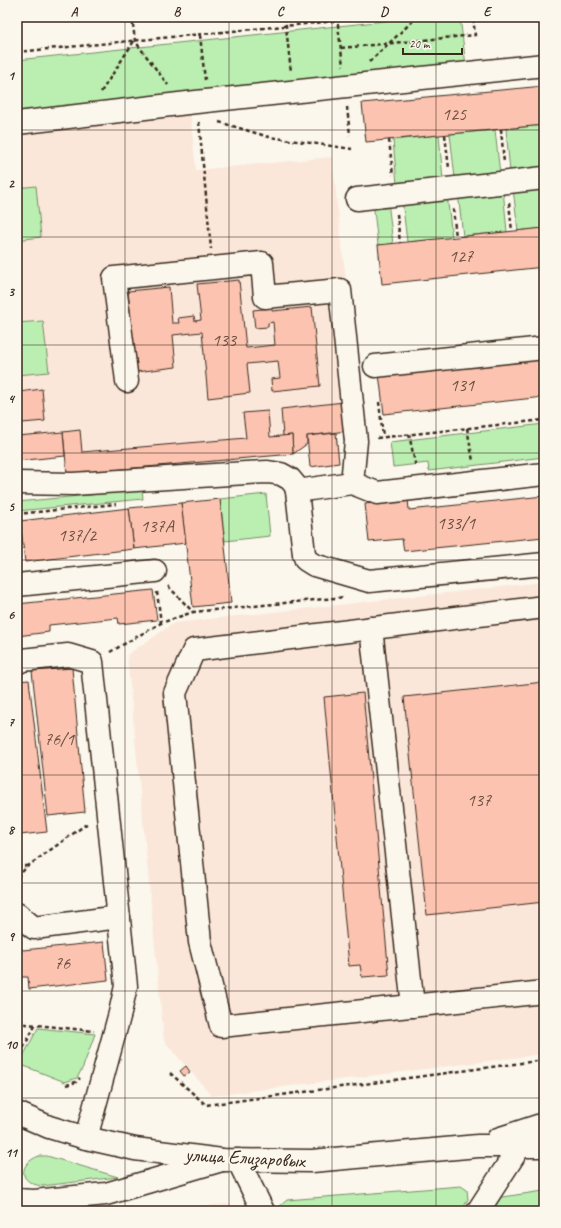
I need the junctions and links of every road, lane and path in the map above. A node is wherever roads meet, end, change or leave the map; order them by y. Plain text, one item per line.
1 (132, 17) edge
2 (285, 17) edge
3 (337, 17) edge
4 (377, 17) edge
5 (417, 17) edge
6 (473, 17) edge
7 (337, 21) junction
8 (286, 26) junction
9 (200, 35) junction
10 (135, 41) junction
11 (389, 43) junction
12 (341, 48) junction
13 (17, 52) edge
14 (367, 65) dead end
15 (544, 65) edge
16 (345, 86) junction
17 (294, 92) junction
18 (196, 102) junction
19 (86, 115) junction
20 (17, 123) edge
21 (350, 135) dead end
22 (352, 149) dead end
23 (544, 178) edge
24 (357, 199) dead end
25 (213, 268) junction
26 (544, 348) edge
27 (375, 366) dead end
28 (127, 381) dead end
29 (379, 402) dead end
30 (544, 420) edge
31 (467, 428) junction
32 (409, 434) junction
33 (544, 474) edge
34 (477, 482) junction
35 (17, 483) edge
36 (352, 483) junction
37 (420, 488) junction
38 (298, 491) junction
39 (544, 564) edge
40 (155, 570) junction
41 (17, 585) edge
42 (309, 600) dead end
43 (544, 607) edge
44 (193, 612) junction
45 (161, 623) junction
46 (371, 628) junction
47 (92, 662) junction
48 (17, 663) edge
49 (108, 809) junction
50 (17, 866) edge
51 (28, 866) junction
52 (17, 877) edge
53 (17, 914) edge
54 (119, 917) junction
55 (544, 992) edge
56 (413, 1006) junction
57 (17, 1022) edge
58 (36, 1024) junction
59 (114, 1035) junction
60 (17, 1060) edge
61 (544, 1060) edge
62 (170, 1072) dead end
63 (17, 1113) edge
64 (544, 1124) edge
65 (86, 1138) junction
66 (478, 1146) junction
67 (520, 1146) junction
68 (544, 1146) edge
69 (230, 1160) junction
70 (17, 1200) edge
71 (263, 1211) edge
72 (478, 1211) edge

1 - 10 path
2 - 8 path
3 - 7 path
4 - 7 path
5 - 11 path
6 - 11 path
7 - 8 path
7 - 12 path
8 - 9 path
8 - 17 path
9 - 10 path
9 - 18 path
10 - 13 path
10 - 18 path
10 - 19 path
11 - 12 path
11 - 14 path
12 - 16 path
15 - 16 street
16 - 17 street
16 - 21 path
17 - 18 street
18 - 19 street
18 - 22 path
18 - 25 path
19 - 20 street
23 - 24 street
25 - 28 street
25 - 36 street
26 - 27 street
29 - 32 path
30 - 31 path
31 - 32 path
31 - 34 path
32 - 37 path
33 - 34 street
34 - 37 street
35 - 38 street
36 - 37 street
36 - 38 street
38 - 39 street
40 - 41 street
40 - 44 path
40 - 45 path
42 - 44 path
43 - 46 street
44 - 45 path
45 - 47 path
46 - 56 street
46 - 56 street
47 - 48 street
47 - 49 street
49 - 51 path
49 - 54 street
50 - 51 path
51 - 52 path
53 - 54 street
54 - 59 street
55 - 56 street
57 - 58 path
58 - 59 path
58 - 60 path
59 - 65 street
61 - 62 path
63 - 65 street, улица Елизаровых
64 - 66 street, улица Елизаровых
65 - 69 street, улица Елизаровых
66 - 67 street, улица Елизаровых
66 - 69 street, улица Елизаровых
67 - 68 street, улица Елизаровых
67 - 72 street
69 - 70 street
69 - 71 street

